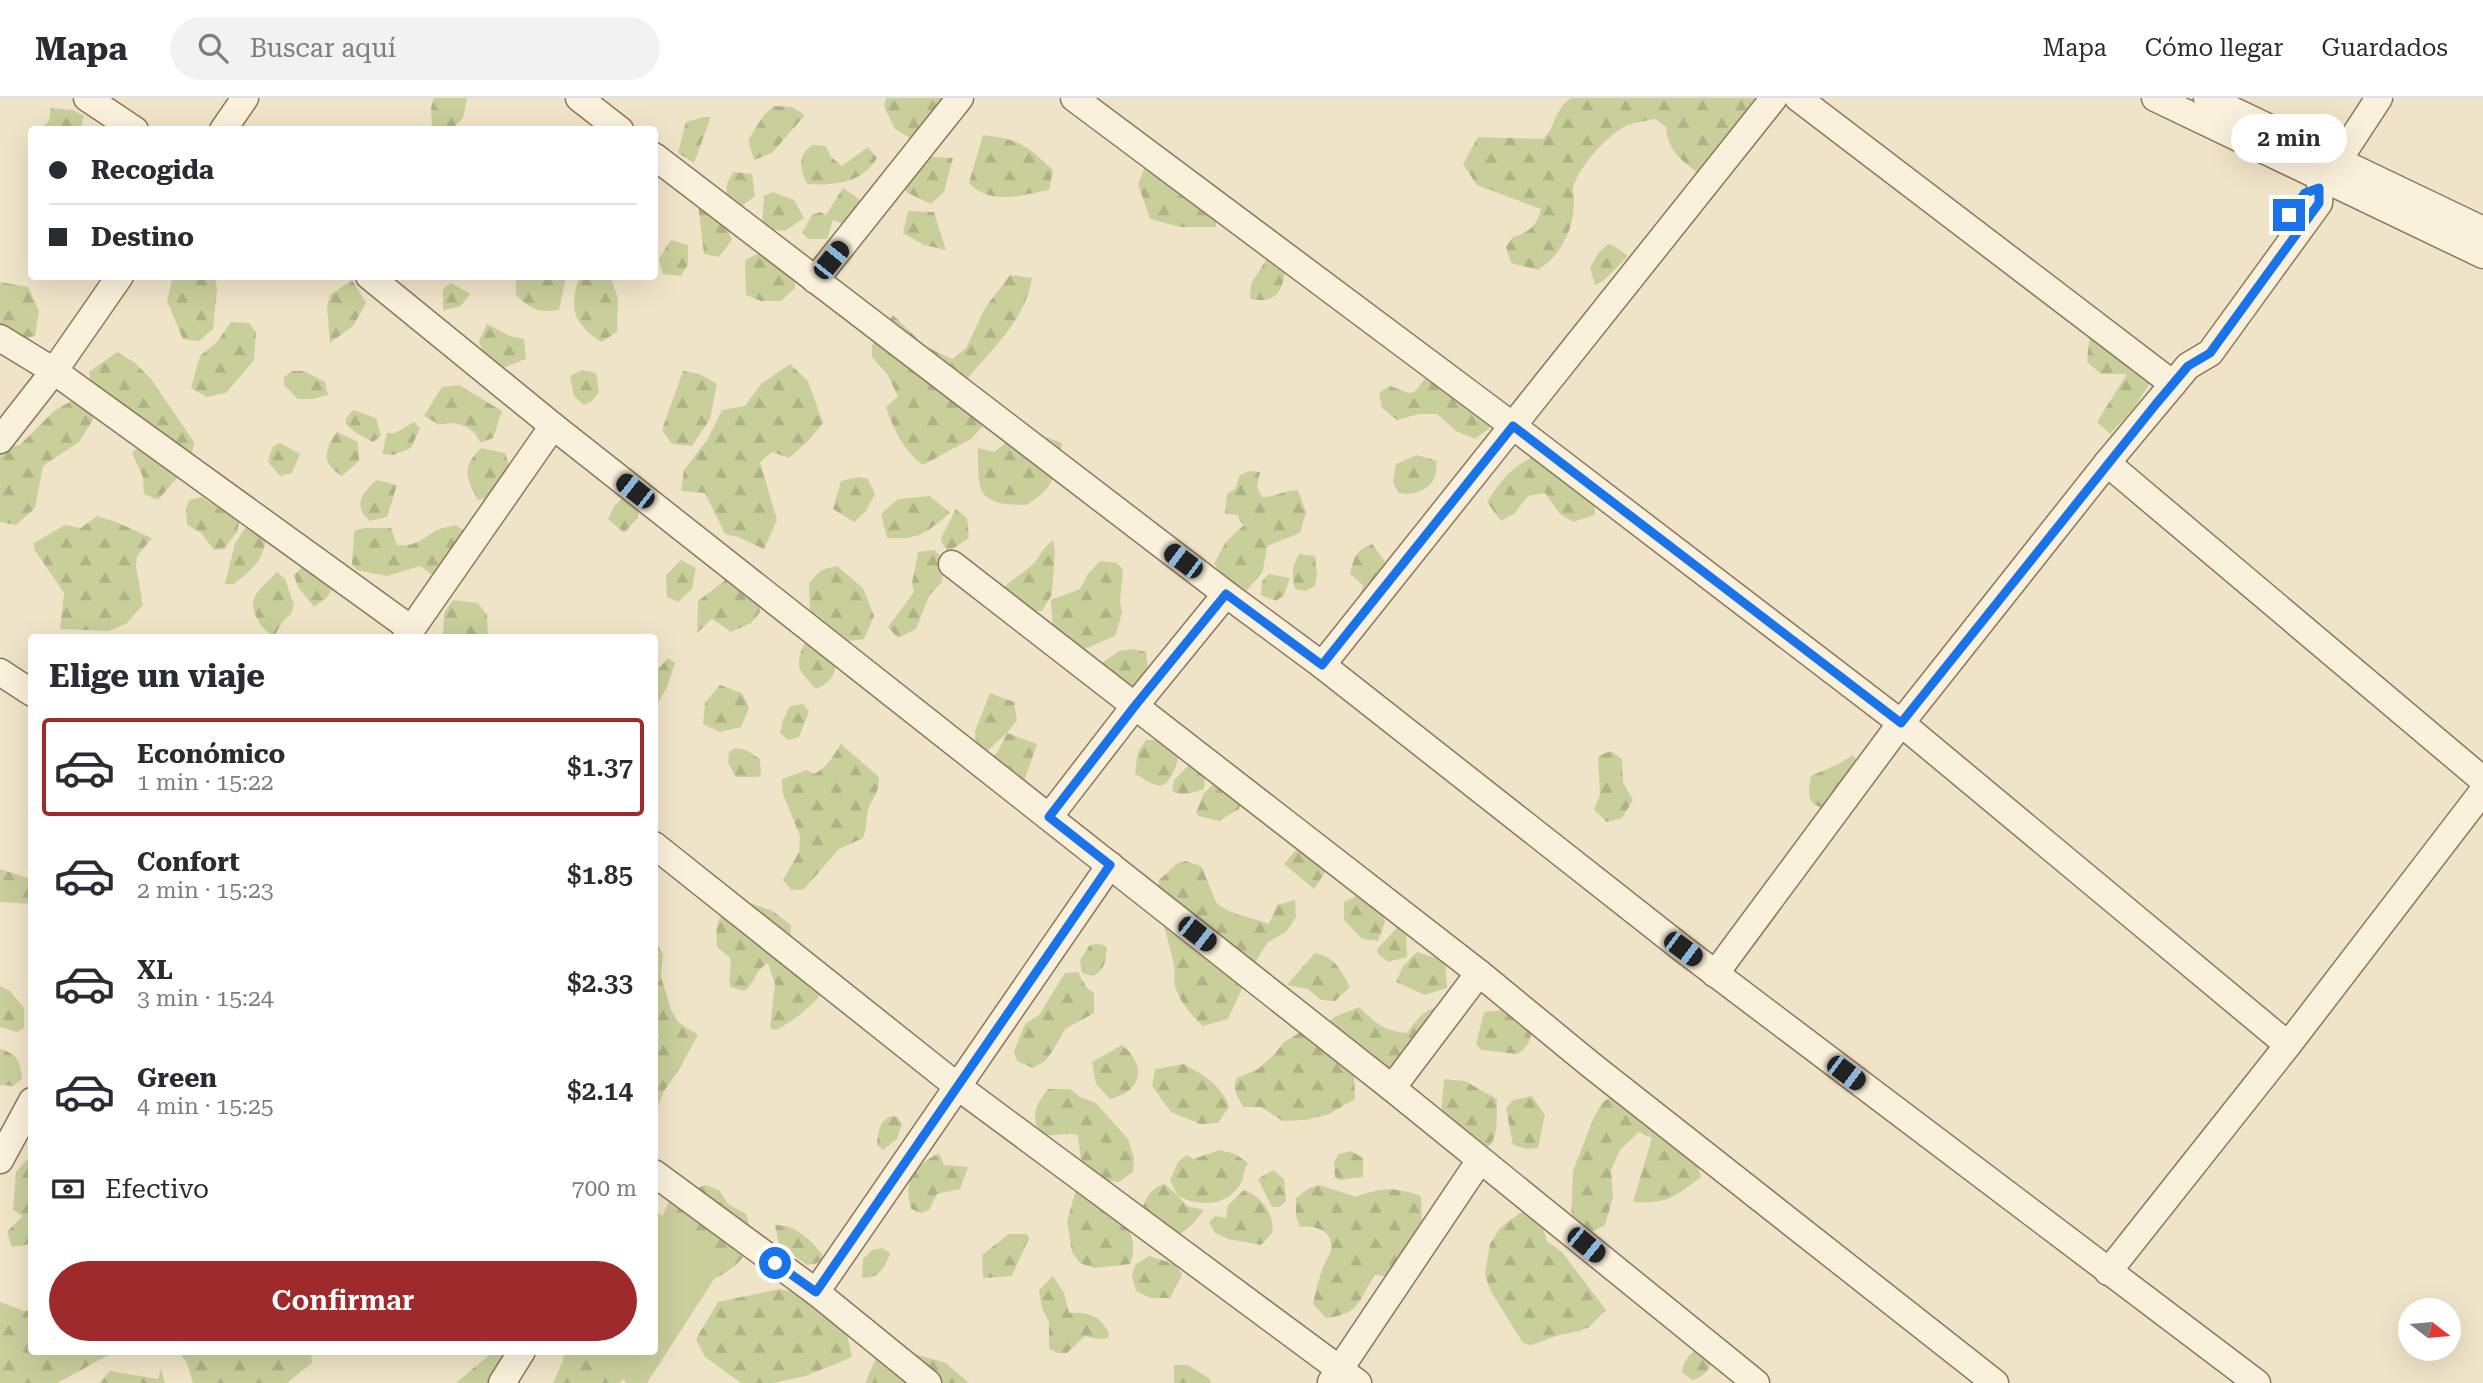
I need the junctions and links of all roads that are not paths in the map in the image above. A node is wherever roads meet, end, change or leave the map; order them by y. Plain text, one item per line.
1 (86, 98) edge
2 (245, 98) edge
3 (579, 98) edge
4 (960, 98) edge
5 (1074, 98) edge
6 (1774, 98) edge
7 (1798, 98) edge
8 (2155, 98) edge
9 (2207, 98) edge
10 (2379, 98) edge
11 (129, 126) edge
12 (226, 126) edge
13 (615, 126) edge
14 (658, 159) edge
15 (2328, 176) junction
16 (2483, 230) edge
17 (2483, 255) edge
18 (117, 280) edge
19 (374, 280) edge
20 (815, 280) junction
21 (0, 338) edge
22 (54, 371) junction
23 (2180, 375) junction
24 (553, 426) junction
25 (1513, 426) junction
26 (0, 440) edge
27 (2108, 463) junction
28 (952, 564) dead end
29 (1226, 594) junction
30 (409, 633) edge
31 (1322, 665) junction
32 (0, 672) edge
33 (28, 690) edge
34 (1134, 707) junction
35 (1901, 723) junction
36 (2483, 780) edge
37 (2483, 791) edge
38 (1049, 817) junction
39 (658, 848) edge
40 (1110, 865) junction
41 (1479, 973) junction
42 (1715, 974) junction
43 (2288, 1045) junction
44 (957, 1086) junction
45 (1392, 1088) junction
46 (28, 1108) edge
47 (0, 1160) edge
48 (1480, 1160) junction
49 (658, 1176) edge
50 (2108, 1272) junction
51 (816, 1292) junction
52 (520, 1355) edge
53 (1343, 1378) edge
54 (502, 1383) edge
55 (928, 1383) edge
56 (1756, 1383) edge
57 (1995, 1383) edge
58 (2257, 1383) edge

1 - 11 street
2 - 12 street
3 - 13 street
4 - 20 street
5 - 25 street
6 - 25 street
7 - 23 street
8 - 15 street
9 - 15 street
10 - 15 street
14 - 20 street
15 - 16 street
15 - 17 street
15 - 23 street
18 - 22 street
19 - 24 street
20 - 29 street
21 - 22 street
22 - 26 street
22 - 30 street
23 - 27 street
24 - 30 street
24 - 38 street
25 - 31 street
25 - 35 street
27 - 35 street
27 - 36 street
28 - 34 street
29 - 31 street
29 - 34 street
31 - 42 street
32 - 33 street
34 - 38 street
34 - 41 street
35 - 42 street
35 - 43 street
37 - 43 street
38 - 40 street
39 - 44 street
40 - 44 street
40 - 45 street
41 - 45 street
41 - 57 street
42 - 50 street
43 - 50 street
44 - 51 street
44 - 53 street
45 - 48 street
46 - 47 street
48 - 53 street
48 - 56 street
49 - 51 street
50 - 58 street
51 - 55 street
52 - 54 street

